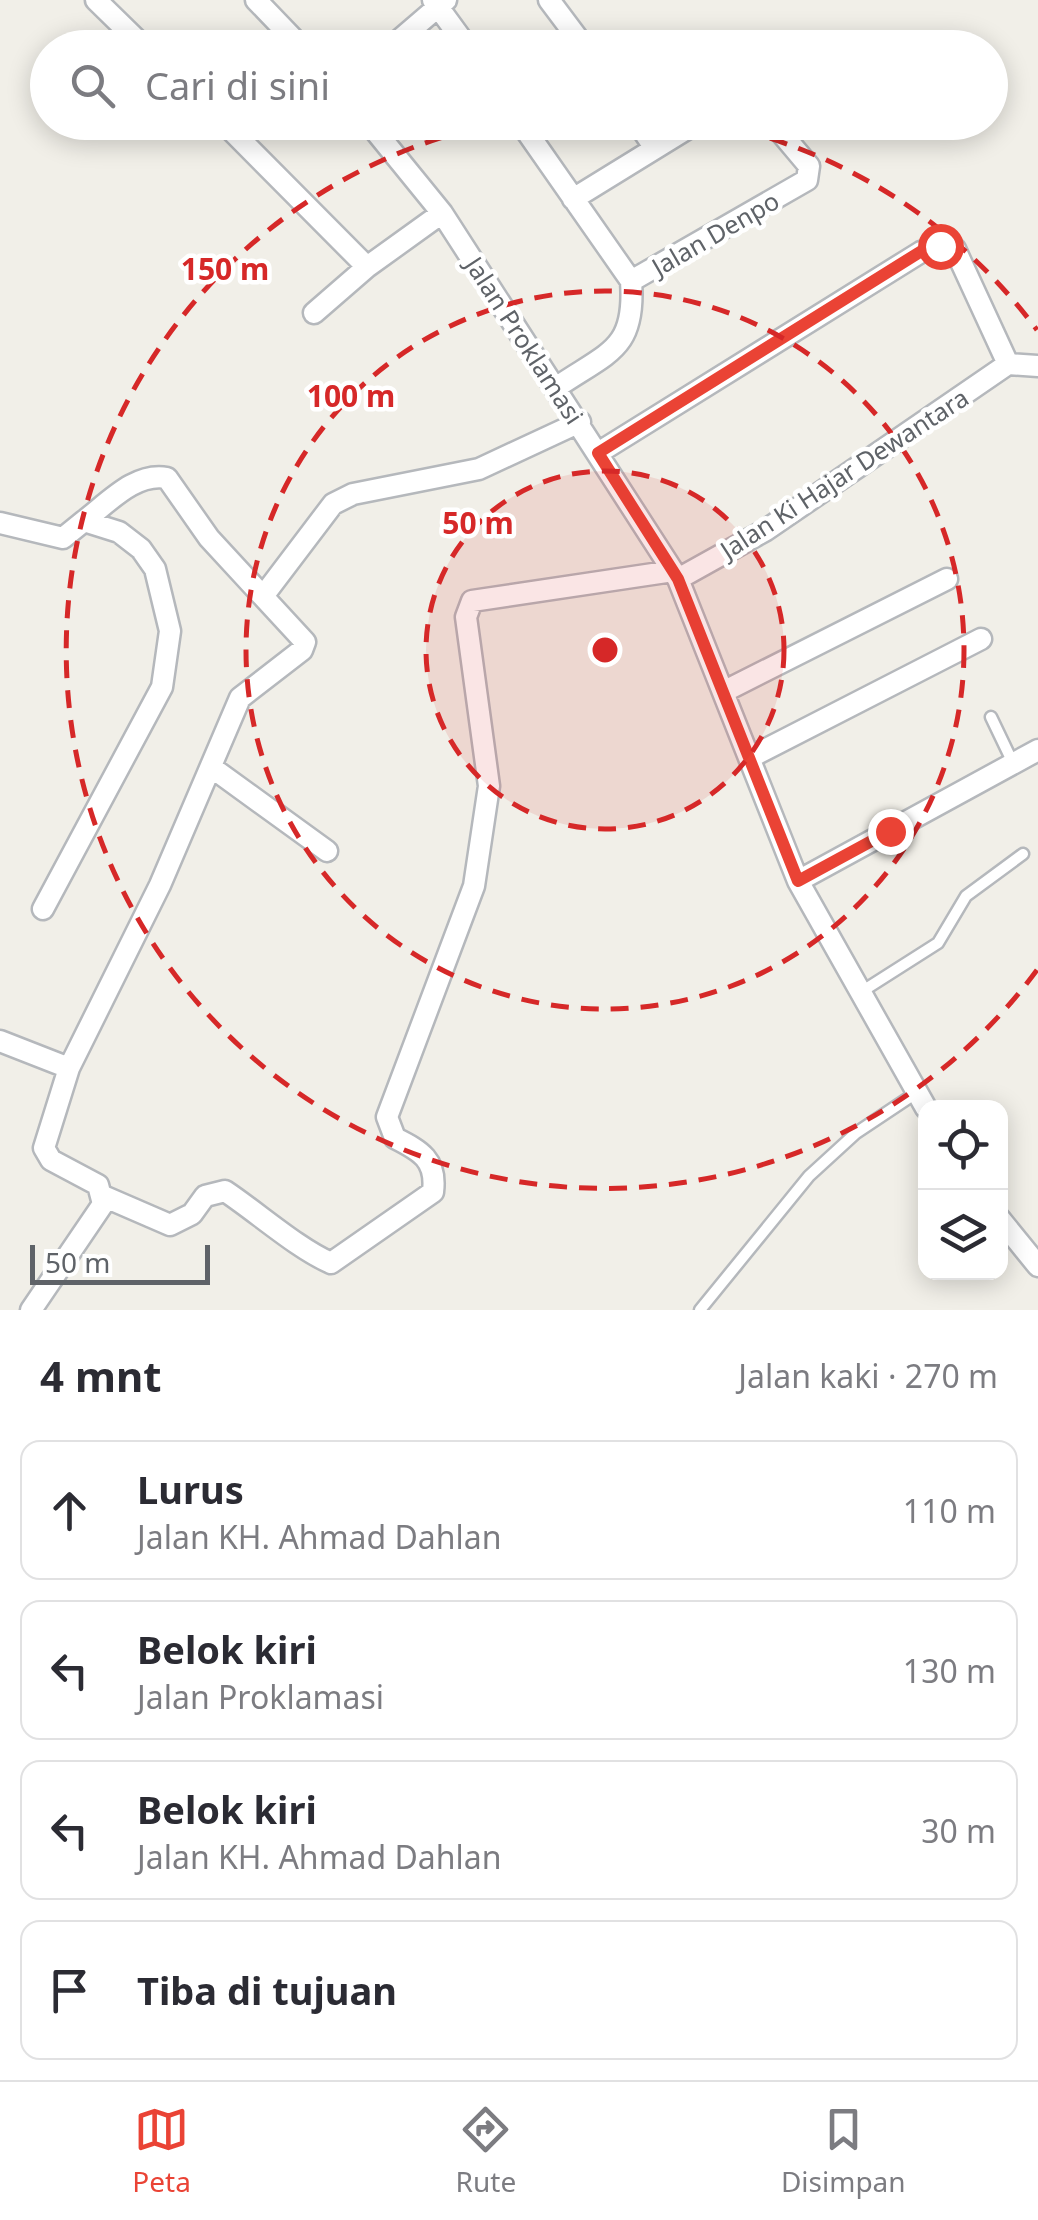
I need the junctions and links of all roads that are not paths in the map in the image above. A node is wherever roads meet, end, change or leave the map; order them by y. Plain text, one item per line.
1 (96, 0) edge
2 (256, 0) edge
3 (549, 0) edge
4 (439, 2) edge
5 (127, 30) edge
6 (285, 30) edge
7 (409, 30) edge
8 (457, 30) edge
9 (572, 30) edge
10 (242, 140) edge
11 (383, 140) edge
12 (532, 140) edge
13 (649, 140) edge
14 (666, 140) edge
15 (788, 140) edge
16 (654, 147) junction
17 (573, 199) junction
18 (442, 213) junction
19 (367, 267) junction
20 (631, 281) junction
21 (314, 314) dead end
22 (1008, 364) junction
23 (1038, 366) edge
24 (556, 387) junction
25 (580, 422) junction
26 (598, 453) junction
27 (84, 521) junction
28 (0, 523) edge
29 (675, 575) junction
30 (948, 578) dead end
31 (264, 595) junction
32 (981, 639) dead end
33 (723, 692) junction
34 (991, 717) dead end
35 (1038, 750) edge
36 (749, 758) junction
37 (1013, 763) junction
38 (211, 768) junction
39 (327, 851) dead end
40 (1023, 854) dead end
41 (798, 881) junction
42 (44, 909) dead end
43 (860, 992) junction
44 (0, 1041) edge
45 (70, 1068) junction
46 (921, 1100) edge
47 (918, 1102) edge
48 (103, 1196) junction
49 (1008, 1229) edge
50 (1038, 1266) edge
51 (31, 1310) edge
52 (700, 1310) edge

1 - 5 street
2 - 6 street
3 - 9 street
4 - 7 street
4 - 8 street
10 - 19 street
11 - 18 street, Jalan Proklamasi
12 - 17 street
13 - 16 street
14 - 16 street
15 - 20 street, Jalan Denpo
16 - 17 street
17 - 20 street
18 - 19 street
18 - 24 street, Jalan Proklamasi
19 - 21 street
20 - 24 street, Jalan Denpo
22 - 23 street
22 - 26 street
22 - 29 street, Jalan Ki Hajar Dewantara
24 - 25 street, Jalan Proklamasi
25 - 26 street, Jalan Proklamasi
25 - 31 street
26 - 29 street, Jalan Proklamasi
27 - 28 street
27 - 31 street
27 - 42 street
29 - 33 street, Jalan Proklamasi
29 - 48 street
30 - 33 street
31 - 38 street
32 - 36 street
33 - 36 street, Jalan Proklamasi
34 - 37 lane
35 - 37 street
36 - 41 street, Jalan Proklamasi
37 - 41 street
38 - 39 street
38 - 45 street
40 - 43 lane
41 - 43 street, Jalan Proklamasi
43 - 46 street, Jalan Proklamasi
44 - 45 street
45 - 48 street
47 - 52 lane
48 - 51 street
49 - 50 street

